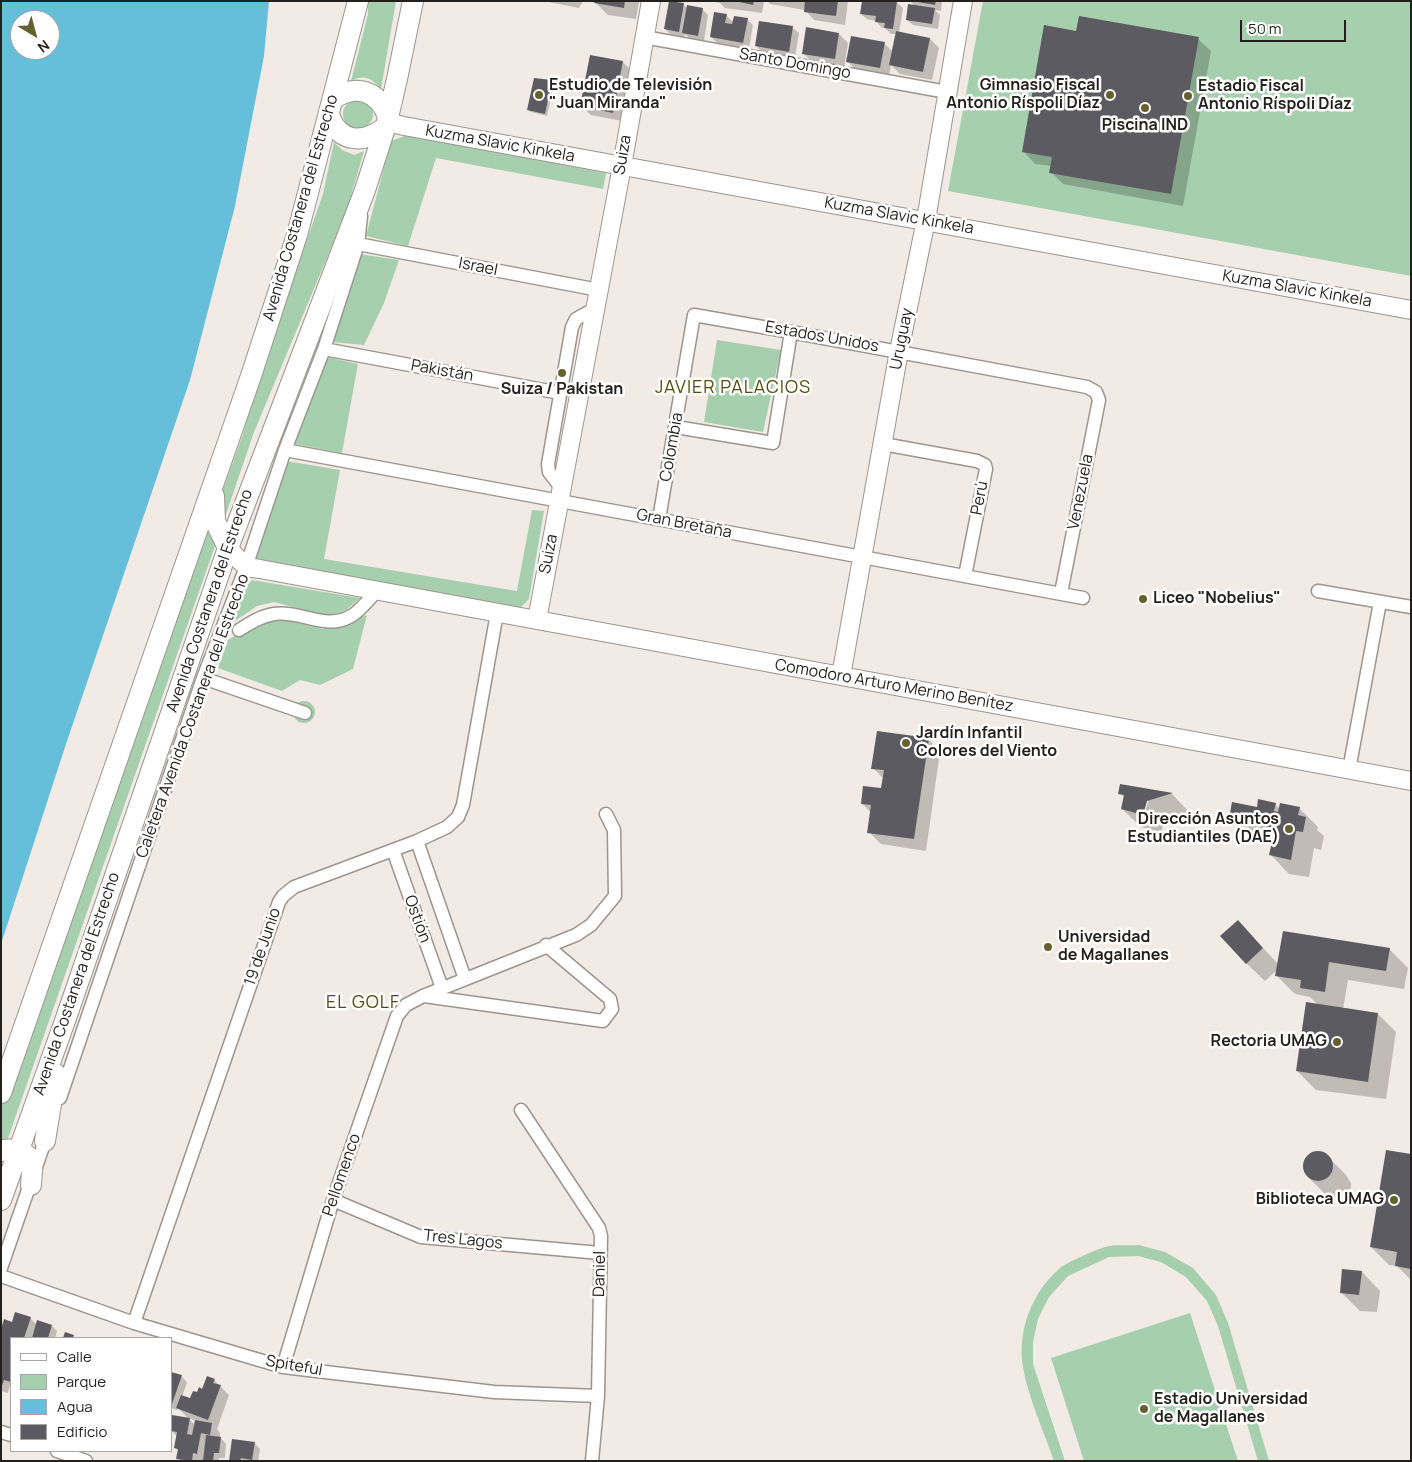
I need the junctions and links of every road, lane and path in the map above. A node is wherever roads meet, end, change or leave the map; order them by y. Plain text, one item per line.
1 (358, 1) edge
2 (413, 1) edge
3 (651, 1) edge
4 (963, 1) edge
5 (644, 37) junction
6 (947, 92) junction
7 (331, 107) junction
8 (386, 122) junction
9 (622, 166) junction
10 (365, 190) junction
11 (926, 220) junction
12 (358, 244) junction
13 (599, 290) junction
14 (594, 309) junction
15 (1411, 310) edge
16 (694, 315) joint
17 (791, 332) junction
18 (324, 349) junction
19 (899, 351) junction
20 (1096, 392) joint
21 (560, 393) junction
22 (676, 427) junction
23 (883, 444) junction
24 (285, 450) junction
25 (214, 484) junction
26 (561, 495) junction
27 (659, 519) junction
28 (228, 548) junction
29 (863, 557) junction
30 (246, 567) junction
31 (965, 576) junction
32 (1318, 591) dead end
33 (376, 592) junction
34 (1061, 593) junction
35 (1083, 598) dead end
36 (1380, 602) junction
37 (1411, 607) edge
38 (497, 613) junction
39 (537, 620) junction
40 (238, 630) dead end
41 (841, 676) junction
42 (203, 678) junction
43 (305, 713) dead end
44 (1349, 770) junction
45 (1411, 781) edge
46 (606, 814) dead end
47 (417, 841) junction
48 (392, 850) junction
49 (546, 945) junction
50 (465, 979) junction
51 (442, 988) junction
52 (422, 996) junction
53 (66, 1018) junction
54 (1, 1093) edge
55 (521, 1110) dead end
56 (45, 1140) junction
57 (10, 1151) edge
58 (31, 1185) junction
59 (1, 1200) edge
60 (332, 1200) junction
61 (600, 1253) junction
62 (1, 1268) edge
63 (1, 1276) edge
64 (134, 1323) junction
65 (283, 1367) junction
66 (598, 1396) junction
67 (60, 1452) edge
68 (86, 1461) edge
69 (592, 1461) edge

1 - 7 main road, Avenida Costanera del Estrecho
2 - 8 main road, Avenida Costanera del Estrecho
3 - 5 street, Suiza
4 - 6 street, Uruguay
5 - 6 street, Santo Domingo
5 - 9 street, Suiza
6 - 11 street, Uruguay
7 - 8 main road
7 - 8 main road
7 - 25 main road, Avenida Costanera del Estrecho
8 - 9 street, Kuzma Slavic Kinkela
8 - 10 main road, Avenida Costanera del Estrecho
9 - 11 street, Kuzma Slavic Kinkela
9 - 13 street, Suiza
10 - 12 street, Caletera Avenida Costanera del Estrecho
10 - 28 main road, Avenida Costanera del Estrecho
11 - 15 street, Kuzma Slavic Kinkela
11 - 19 street, Uruguay
12 - 13 street, Israel
12 - 18 street, Caletera Avenida Costanera del Estrecho
13 - 14 street, Suiza
14 - 21 street
14 - 26 street, Suiza
16 - 17 street, Estados Unidos
16 - 22 street, Colombia
17 - 19 street, Estados Unidos
17 - 22 street
18 - 21 street, Pakistán
18 - 24 street, Caletera Avenida Costanera del Estrecho
19 - 20 street, Estados Unidos
19 - 23 street, Uruguay
20 - 34 street, Venezuela
21 - 26 street
22 - 27 street, Colombia
23 - 29 street, Uruguay
23 - 31 street, Perú
24 - 26 street, Gran Bretaña
24 - 30 street, Caletera Avenida Costanera del Estrecho
25 - 28 main road
25 - 54 main road, Avenida Costanera del Estrecho
26 - 27 street, Gran Bretaña
26 - 39 street, Suiza
27 - 29 street, Gran Bretaña
28 - 30 street
28 - 53 main road, Avenida Costanera del Estrecho
29 - 31 street, Gran Bretaña
29 - 41 street, Uruguay
30 - 33 street, Comodoro Arturo Merino Benítez
30 - 42 street, Caletera Avenida Costanera del Estrecho
31 - 34 street, Gran Bretaña
32 - 36 street
33 - 38 street, Comodoro Arturo Merino Benítez
33 - 40 street
34 - 35 street, Gran Bretaña
36 - 37 street
36 - 44 street
38 - 39 street, Comodoro Arturo Merino Benítez
38 - 47 street, 19 de Junio
39 - 41 street, Comodoro Arturo Merino Benítez
41 - 44 street, Comodoro Arturo Merino Benítez
42 - 43 street
42 - 56 street, Caletera Avenida Costanera del Estrecho
44 - 45 street, Comodoro Arturo Merino Benítez
46 - 49 street, Pellomenco
47 - 48 street, 19 de Junio
47 - 50 street, Ostión
48 - 51 street, Ostión
48 - 64 street, 19 de Junio
49 - 50 street, Pellomenco
49 - 52 street
50 - 51 street, Pellomenco
51 - 52 street, Pellomenco
52 - 60 street, Pellomenco
53 - 56 main road
53 - 57 main road, Avenida Costanera del Estrecho
55 - 61 street, Daniel
56 - 58 street, Caletera Avenida Costanera del Estrecho
57 - 58 main road
57 - 59 main road, Avenida Costanera del Estrecho
58 - 62 street, Caletera Avenida Costanera del Estrecho
60 - 61 street, Tres Lagos
60 - 65 street, Pellomenco
61 - 66 street, Daniel
63 - 64 street, Spiteful
64 - 65 street, Spiteful
65 - 66 street, Spiteful
66 - 69 street, Daniel
67 - 68 street

